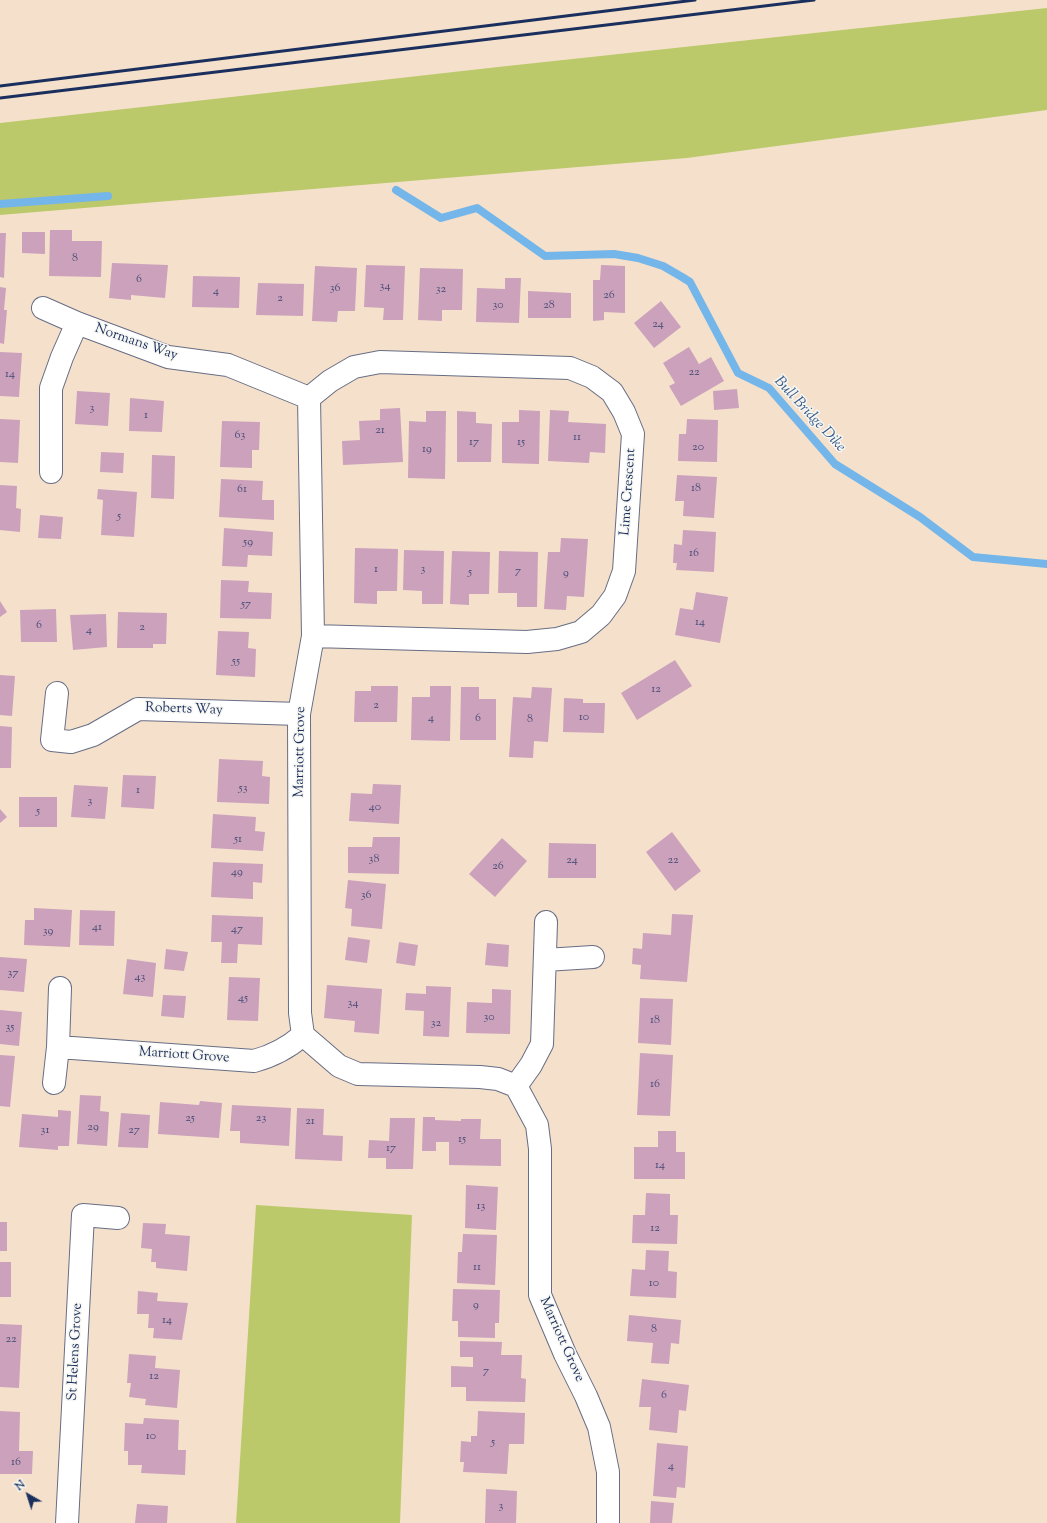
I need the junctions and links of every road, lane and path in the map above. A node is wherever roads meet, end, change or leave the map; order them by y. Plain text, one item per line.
1 (43, 308) dead end
2 (77, 323) junction
3 (309, 398) junction
4 (51, 472) dead end
5 (313, 636) junction
6 (57, 694) dead end
7 (300, 714) junction
8 (546, 922) dead end
9 (593, 957) dead end
10 (545, 960) junction
11 (60, 988) dead end
12 (303, 1035) junction
13 (58, 1047) junction
14 (54, 1084) dead end
15 (516, 1086) junction
16 (118, 1218) dead end
17 (68, 1523) edge
18 (608, 1523) edge

1 - 2 street, Normans Way
2 - 3 street, Normans Way
2 - 4 street, Normans Way
3 - 5 street, Marriott Grove
3 - 5 street, Lime Crescent
5 - 7 street, Marriott Grove
6 - 7 street, Roberts Way
7 - 12 street, Marriott Grove
8 - 10 street
9 - 10 street
10 - 15 street
11 - 13 street
12 - 13 street, Marriott Grove
12 - 15 street
13 - 14 street
15 - 18 street, Marriott Grove
16 - 17 street, St Helens Grove

